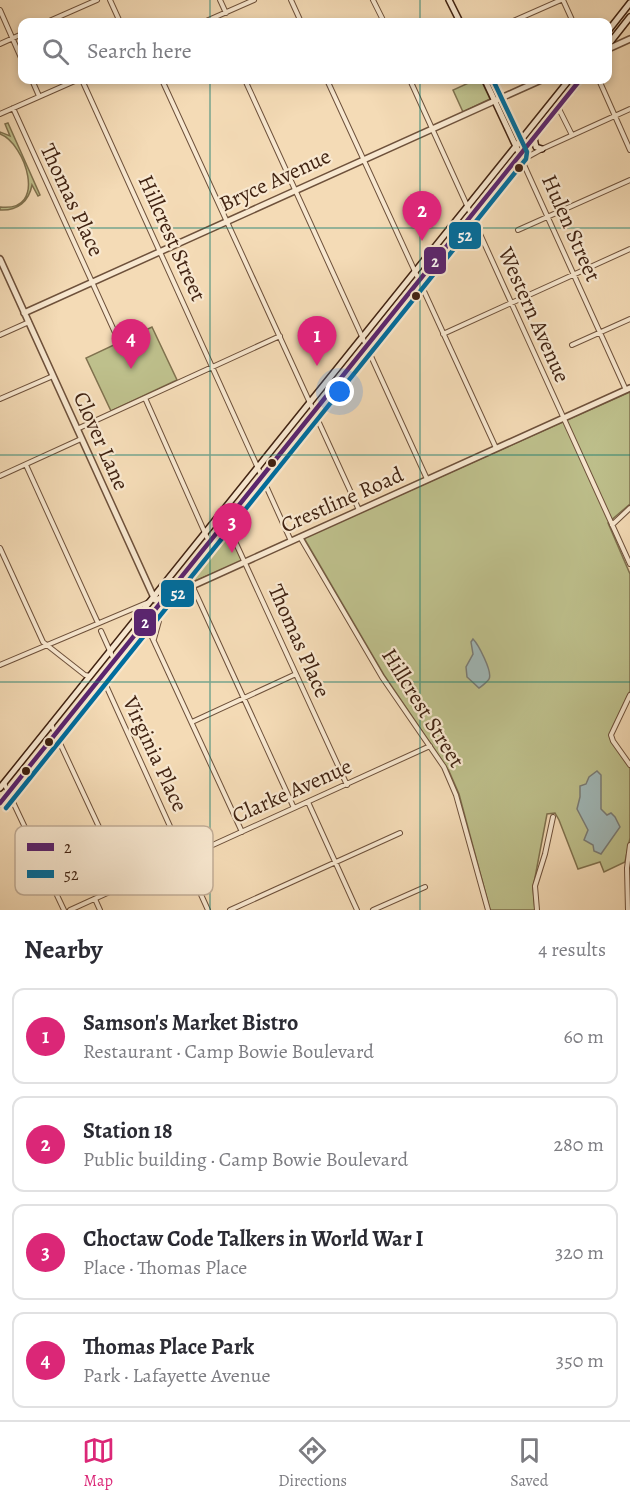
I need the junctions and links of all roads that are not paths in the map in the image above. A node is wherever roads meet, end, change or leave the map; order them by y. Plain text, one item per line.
1 (97, 0) edge
2 (110, 0) edge
3 (220, 0) edge
4 (254, 0) edge
5 (291, 0) edge
6 (373, 0) edge
7 (449, 0) edge
8 (562, 0) edge
9 (630, 3) edge
10 (0, 10) edge
11 (226, 13) junction
12 (217, 17) edge
13 (630, 17) edge
14 (56, 18) edge
15 (118, 18) edge
16 (299, 18) edge
17 (382, 18) edge
18 (458, 18) edge
19 (520, 18) edge
20 (571, 18) edge
21 (612, 26) edge
22 (18, 36) edge
23 (13, 38) junction
24 (630, 39) edge
25 (612, 42) edge
26 (0, 44) edge
27 (612, 46) edge
28 (18, 50) edge
29 (34, 84) edge
30 (68, 84) edge
31 (84, 84) edge
32 (164, 84) edge
33 (247, 84) edge
34 (329, 84) edge
35 (412, 84) edge
36 (487, 84) edge
37 (532, 84) edge
38 (566, 84) edge
39 (577, 84) edge
40 (601, 84) edge
41 (39, 96) junction
42 (494, 100) junction
43 (558, 107) junction
44 (13, 108) junction
45 (630, 109) edge
46 (0, 114) edge
47 (615, 116) junction
48 (432, 128) junction
49 (572, 135) junction
50 (534, 137) junction
51 (515, 146) junction
52 (542, 149) junction
53 (630, 150) edge
54 (521, 158) junction
55 (363, 159) junction
56 (630, 180) edge
57 (295, 190) junction
58 (467, 206) junction
59 (472, 215) junction
60 (548, 216) junction
61 (226, 221) junction
62 (518, 230) dead end
63 (436, 244) junction
64 (444, 249) junction
65 (630, 249) edge
66 (160, 251) junction
67 (0, 259) edge
68 (2, 270) edge
69 (414, 271) junction
70 (574, 275) junction
71 (419, 281) junction
72 (92, 282) junction
73 (511, 303) junction
74 (24, 313) junction
75 (630, 319) edge
76 (28, 322) junction
77 (600, 332) junction
78 (443, 334) junction
79 (0, 335) edge
80 (280, 336) junction
81 (362, 336) junction
82 (117, 338) dead end
83 (572, 345) dead end
84 (367, 346) junction
85 (213, 368) junction
86 (53, 376) junction
87 (628, 389) edge
88 (145, 398) junction
89 (0, 399) edge
90 (310, 402) junction
91 (314, 412) junction
92 (563, 418) junction
93 (77, 429) junction
94 (81, 439) junction
95 (496, 448) junction
96 (26, 465) junction
97 (257, 467) junction
98 (0, 476) edge
99 (262, 477) junction
100 (428, 479) junction
101 (630, 508) edge
102 (359, 510) junction
103 (222, 512) junction
104 (226, 521) junction
105 (612, 525) junction
106 (205, 532) junction
107 (300, 537) junction
108 (291, 541) junction
109 (209, 542) junction
110 (0, 548) edge
111 (245, 562) junction
112 (630, 564) edge
113 (186, 572) junction
114 (192, 585) junction
115 (165, 597) junction
116 (153, 601) junction
117 (145, 622) junction
118 (98, 623) junction
119 (101, 630) dead end
120 (154, 639) junction
121 (48, 645) junction
122 (110, 651) junction
123 (115, 660) junction
124 (0, 665) edge
125 (296, 674) junction
126 (90, 676) junction
127 (100, 678) junction
128 (630, 696) edge
129 (243, 698) junction
130 (192, 722) junction
131 (51, 724) junction
132 (56, 734) junction
133 (430, 746) junction
134 (630, 765) edge
135 (347, 785) junction
136 (2, 786) edge
137 (9, 793) junction
138 (308, 802) junction
139 (0, 803) edge
140 (294, 808) junction
141 (553, 817) dead end
142 (25, 826) edge
143 (99, 826) edge
144 (170, 826) edge
145 (242, 832) junction
146 (400, 832) dead end
147 (213, 845) edge
148 (630, 845) edge
149 (335, 862) junction
150 (425, 887) dead end
151 (57, 895) edge
152 (104, 895) edge
153 (201, 895) edge
154 (95, 899) junction
155 (64, 910) edge
156 (70, 910) edge
157 (100, 910) edge
158 (208, 910) edge
159 (230, 910) edge
160 (357, 910) edge
161 (374, 910) edge
162 (488, 910) edge
163 (537, 910) edge
164 (628, 910) edge

1 - 14 street
2 - 15 street
3 - 11 street
4 - 11 street
5 - 16 street
6 - 17 street
7 - 18 main road
8 - 19 street
8 - 20 street
9 - 21 main road
10 - 23 street
11 - 12 street
13 - 25 main road
22 - 23 street
23 - 26 street
23 - 28 street
24 - 27 main road
29 - 41 street
30 - 41 street
31 - 66 street, Hillcrest Street
32 - 61 street
33 - 57 street
34 - 55 street
35 - 48 street, Western Avenue
36 - 42 main road, Hulen Street
37 - 42 main road, Bryce Avenue
38 - 51 main road
39 - 43 main road
40 - 47 street
41 - 44 street
42 - 48 main road, Bryce Avenue
42 - 51 main road, Hulen Street
43 - 49 street
43 - 50 main road
44 - 46 street
44 - 72 street, Thomas Place
45 - 47 street
47 - 49 street
47 - 53 street
48 - 55 main road, Bryce Avenue
48 - 58 street, Western Avenue
49 - 52 street
50 - 52 main road
50 - 54 main road
51 - 54 main road, Hulen Street
51 - 58 main road
52 - 54 street
54 - 59 main road
54 - 60 street, Hulen Street
55 - 57 main road, Bryce Avenue
55 - 69 street
56 - 60 street
57 - 61 main road, Bryce Avenue
57 - 81 street
58 - 59 street, Western Avenue
58 - 63 main road
59 - 64 main road
59 - 73 street, Western Avenue
60 - 62 street
60 - 70 street, Hulen Street
61 - 66 main road, Bryce Avenue
61 - 80 street
63 - 64 main road
63 - 69 main road
64 - 71 main road
65 - 70 street
66 - 72 main road, Bryce Avenue
66 - 85 street, Hillcrest Street
67 - 68 main road, Clover Lane
68 - 74 main road, Clover Lane
69 - 71 street
69 - 81 main road
70 - 73 street
70 - 77 street, Hulen Street
71 - 78 street
71 - 84 main road
72 - 74 main road, Bryce Avenue
72 - 82 street, Thomas Place
73 - 78 street
73 - 92 street, Western Avenue
74 - 76 main road, Clover Lane
75 - 77 street
76 - 79 street
76 - 86 main road, Clover Lane
77 - 83 street
77 - 87 street, Hulen Street
78 - 95 street
80 - 85 street
80 - 90 street
81 - 84 street
81 - 90 main road
84 - 91 main road
84 - 100 street
85 - 88 street
85 - 97 street, Hillcrest Street
86 - 89 street
86 - 93 main road, Clover Lane
87 - 92 main road, Crestline Road
88 - 93 street
88 - 106 street
90 - 91 street
90 - 97 main road
91 - 99 main road
91 - 102 street
92 - 95 main road, Crestline Road
92 - 105 street, Western Avenue
93 - 94 main road, Clover Lane
94 - 96 street
94 - 116 main road, Clover Lane
95 - 100 main road, Crestline Road
96 - 98 street
96 - 118 street
97 - 99 street, Hillcrest Street
97 - 103 main road
99 - 104 main road
99 - 108 street, Hillcrest Street
100 - 102 main road, Crestline Road
101 - 105 street
102 - 107 main road, Crestline Road
103 - 104 street, Thomas Place
103 - 106 main road
104 - 109 main road
104 - 111 street, Thomas Place
105 - 112 street, Western Avenue
106 - 109 street
106 - 116 main road
107 - 108 main road, Crestline Road
107 - 133 street, Hillcrest Street
108 - 111 main road, Crestline Road
109 - 113 main road
110 - 121 street
111 - 114 main road, Crestline Road
111 - 125 street, Thomas Place
113 - 114 street
113 - 115 main road
114 - 115 main road, Crestline Road
114 - 129 street
115 - 116 main road
116 - 117 main road
116 - 118 street
116 - 120 street, Clover Lane
116 - 122 main road
117 - 120 street
117 - 123 main road
118 - 121 street
119 - 122 street
120 - 130 street
121 - 124 street
121 - 126 street
122 - 123 street
122 - 126 main road
123 - 127 main road
125 - 129 street
125 - 135 street, Thomas Place
126 - 127 main road
126 - 131 main road
127 - 132 main road
127 - 144 street, Virginia Place
128 - 134 street
129 - 130 street
129 - 140 street
130 - 145 street
131 - 132 street
131 - 136 main road
132 - 137 main road
132 - 143 street
133 - 135 street, Clarke Avenue
133 - 162 street, Hillcrest Street
135 - 138 street, Clarke Avenue
136 - 137 street
137 - 139 main road
137 - 142 street
138 - 140 street, Clarke Avenue
138 - 149 street
140 - 145 street, Clarke Avenue
141 - 163 street
145 - 147 street, Clarke Avenue
146 - 149 street
148 - 164 street
149 - 159 street
149 - 160 street
150 - 161 street
151 - 155 street
152 - 154 street, Clarke Avenue
153 - 158 street, Virginia Place
154 - 156 street, Clarke Avenue
154 - 157 street

